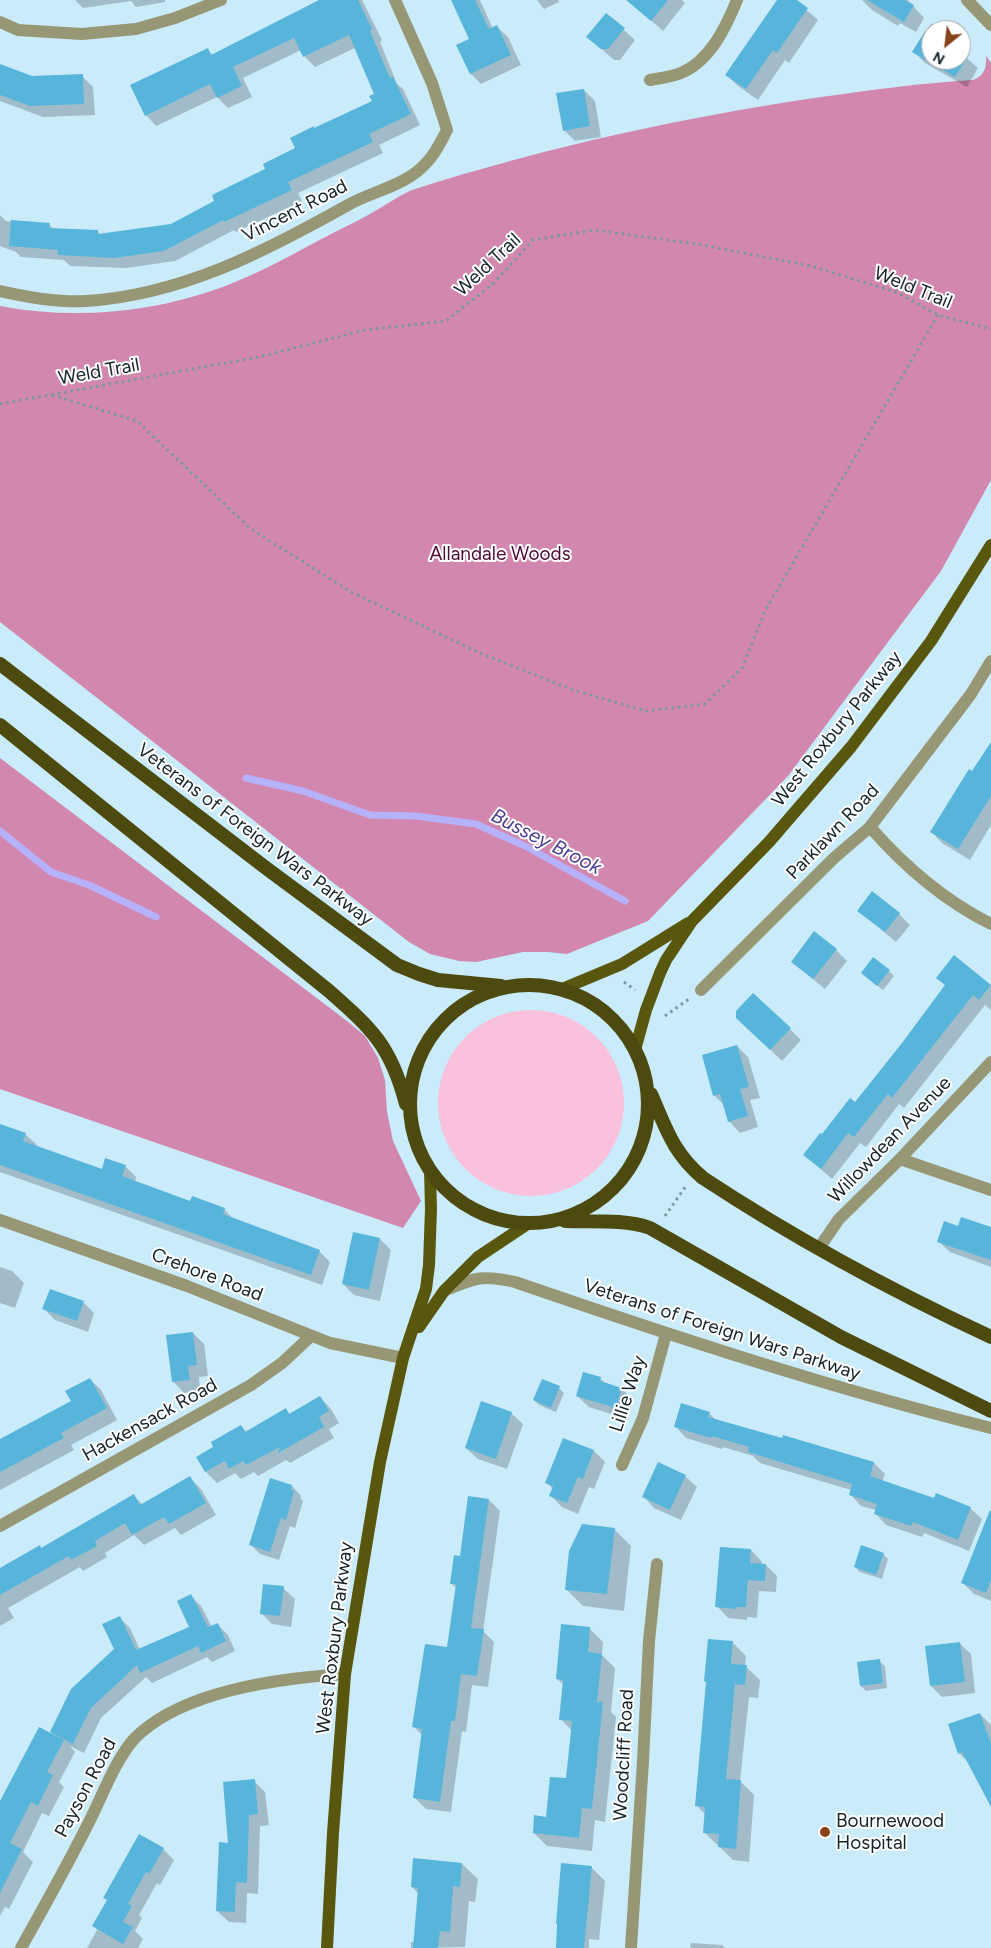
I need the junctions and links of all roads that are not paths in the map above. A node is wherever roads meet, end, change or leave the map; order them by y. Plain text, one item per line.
1 (221, 0) edge
2 (395, 0) edge
3 (737, 0) edge
4 (967, 0) edge
5 (0, 22) edge
6 (991, 25) edge
7 (650, 80) dead end
8 (0, 291) edge
9 (991, 545) edge
10 (991, 661) edge
11 (0, 664) edge
12 (0, 725) edge
13 (870, 827) junction
14 (692, 921) junction
15 (991, 924) edge
16 (509, 986) junction
17 (562, 989) junction
18 (701, 990) road end
19 (635, 1050) junction
20 (991, 1062) edge
21 (647, 1085) junction
22 (412, 1128) junction
23 (900, 1159) junction
24 (430, 1170) junction
25 (991, 1190) edge
26 (0, 1220) edge
27 (552, 1221) junction
28 (529, 1223) junction
29 (819, 1248) junction
30 (444, 1291) junction
31 (666, 1334) junction
32 (311, 1336) junction
33 (412, 1337) junction
34 (991, 1337) edge
35 (403, 1358) junction
36 (991, 1411) edge
37 (991, 1428) edge
38 (622, 1465) dead end
39 (0, 1526) edge
40 (657, 1564) dead end
41 (346, 1674) junction
42 (22, 1948) edge
43 (327, 1948) edge
44 (631, 1948) edge

1 - 5 street
2 - 8 street, Vincent Road
3 - 7 street
4 - 6 street
9 - 14 main road, West Roxbury Parkway
10 - 13 street, Parklawn Road
11 - 16 highway, Veterans of Foreign Wars Parkway
12 - 22 highway
13 - 15 street
13 - 18 street, Parklawn Road
14 - 17 main road, West Roxbury Parkway
14 - 19 main road, West Roxbury Parkway
16 - 17 highway
16 - 22 highway
17 - 19 highway
19 - 21 highway
20 - 23 street, Willowdean Avenue
21 - 27 highway
21 - 29 highway
22 - 24 highway
23 - 25 street
23 - 29 street, Willowdean Avenue
24 - 28 highway
24 - 33 main road, West Roxbury Parkway
26 - 32 street, Crehore Road
27 - 28 highway
27 - 36 highway, Veterans of Foreign Wars Parkway
28 - 30 main road, West Roxbury Parkway
29 - 34 highway
30 - 31 street, Veterans of Foreign Wars Parkway
30 - 33 main road, West Roxbury Parkway
31 - 37 street, Veterans of Foreign Wars Parkway
31 - 38 street, Lillie Way
32 - 35 street, Crehore Road
32 - 39 street, Hackensack Road
33 - 35 main road, West Roxbury Parkway
35 - 41 main road, West Roxbury Parkway
40 - 44 street, Woodcliff Road
41 - 42 street, Payson Road
41 - 43 main road, West Roxbury Parkway

